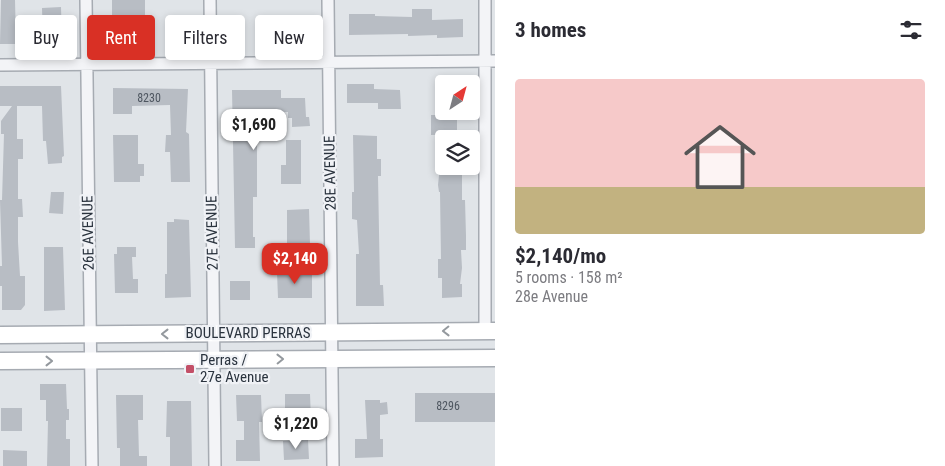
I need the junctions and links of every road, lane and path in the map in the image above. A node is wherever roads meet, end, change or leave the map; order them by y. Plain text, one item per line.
1 (86, 0) edge
2 (210, 0) edge
3 (328, 0) edge
4 (485, 0) edge
5 (490, 61) edge
6 (329, 62) junction
7 (211, 63) junction
8 (0, 65) edge
9 (86, 65) junction
10 (490, 331) edge
11 (330, 332) junction
12 (90, 334) junction
13 (214, 334) junction
14 (0, 335) edge
15 (330, 358) junction
16 (495, 358) edge
17 (214, 360) junction
18 (0, 361) edge
19 (91, 361) junction
20 (92, 466) edge
21 (215, 466) edge
22 (333, 466) edge

1 - 9 street, 26E AVENUE
2 - 7 street, 27E AVENUE
3 - 6 street, 28E AVENUE
4 - 5 street
5 - 6 street
5 - 10 street
6 - 7 street
6 - 11 street, 28E AVENUE
7 - 9 street
7 - 13 street, 27E AVENUE
8 - 9 street
9 - 12 street, 26E AVENUE
10 -> 11 main road, BOULEVARD PERRAS
11 - 13 main road, BOULEVARD PERRAS
11 - 15 street, 28E AVENUE
13 -> 12 main road, BOULEVARD PERRAS
12 - 14 main road, BOULEVARD PERRAS
12 - 19 street, 26E AVENUE
13 - 17 street, 27E AVENUE
15 - 16 main road, BOULEVARD PERRAS
17 -> 15 main road, BOULEVARD PERRAS
15 - 22 street, 28E AVENUE
17 - 19 main road, BOULEVARD PERRAS
17 - 21 street, 27E AVENUE
18 -> 19 main road, BOULEVARD PERRAS
19 - 20 street, 26E AVENUE

